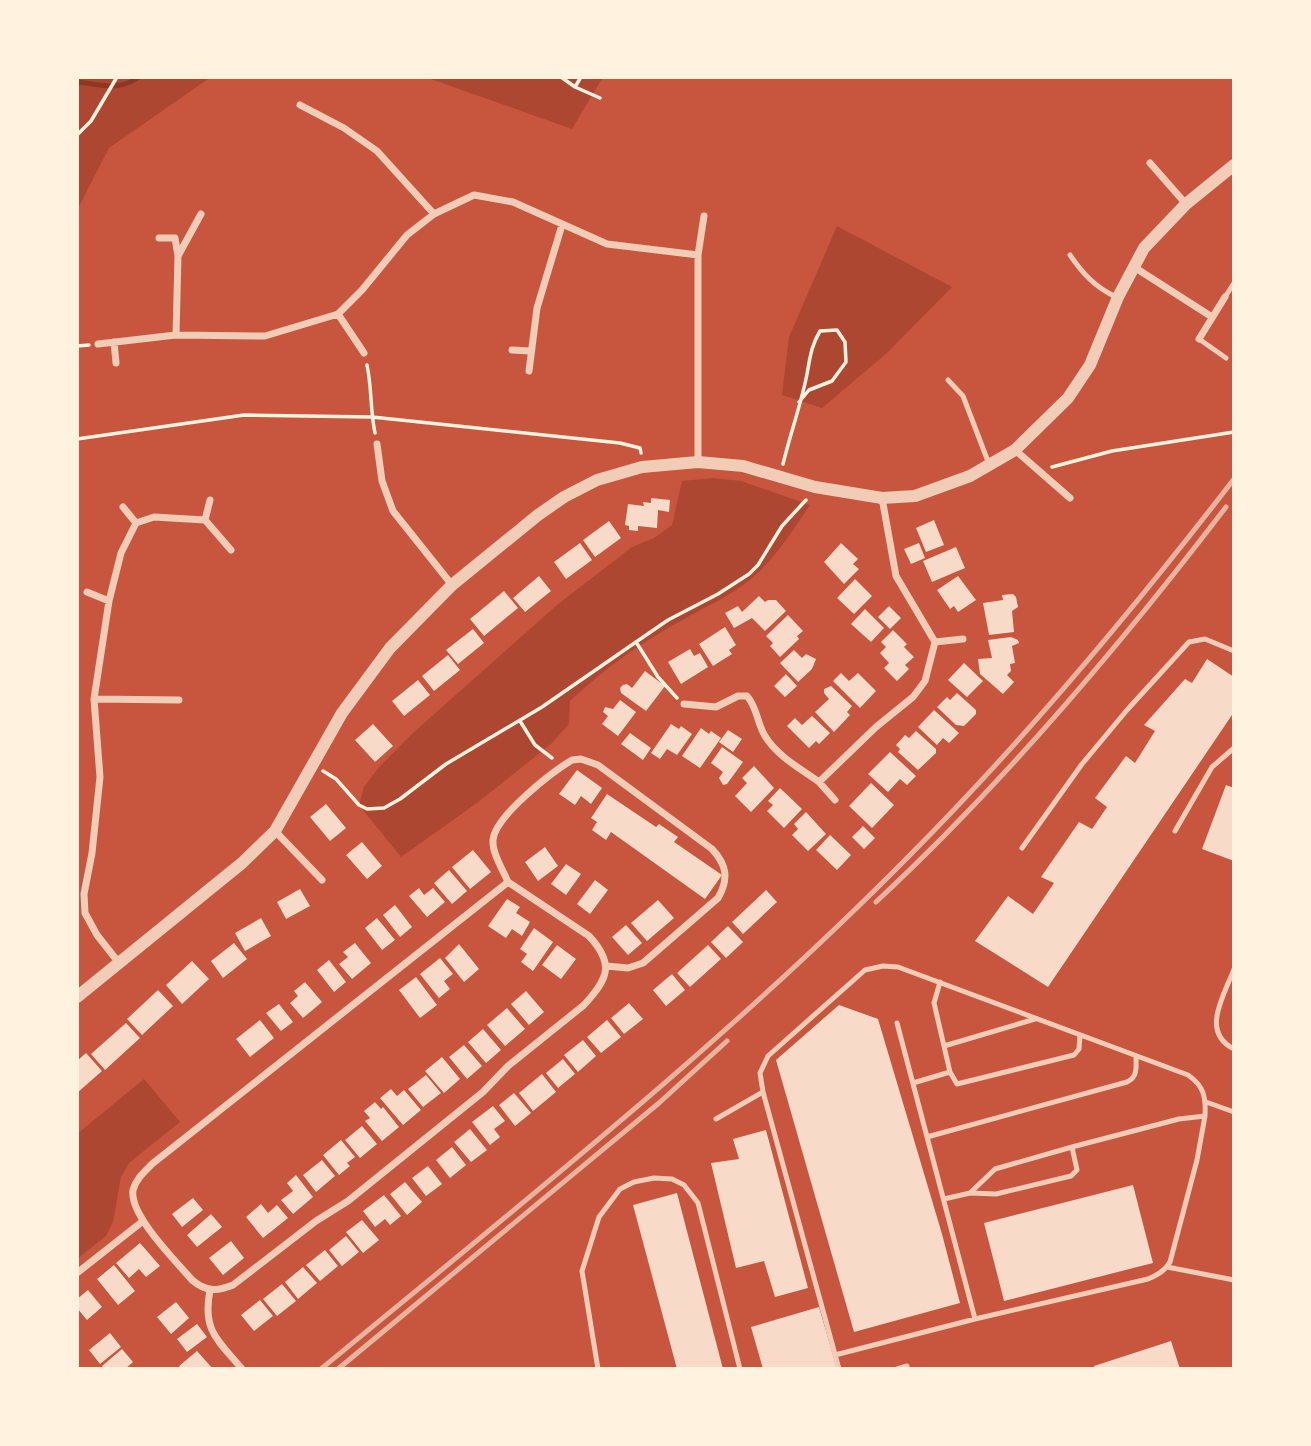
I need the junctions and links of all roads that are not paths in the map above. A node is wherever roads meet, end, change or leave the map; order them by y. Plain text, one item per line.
1 (300, 104) dead end
2 (1150, 163) dead end
3 (1234, 165) edge
4 (1186, 204) junction
5 (201, 214) dead end
6 (434, 214) junction
7 (704, 216) dead end
8 (562, 225) junction
9 (159, 238) dead end
10 (698, 255) junction
11 (1070, 255) dead end
12 (178, 256) junction
13 (1134, 267) junction
14 (1234, 283) edge
15 (1118, 297) junction
16 (1226, 298) joint
17 (338, 314) junction
18 (1212, 317) junction
19 (176, 335) junction
20 (1199, 340) joint
21 (114, 342) junction
22 (98, 344) dead end
23 (512, 350) dead end
24 (530, 351) junction
25 (364, 353) road end
26 (1226, 358) dead end
27 (116, 363) dead end
28 (529, 371) dead end
29 (948, 380) dead end
30 (377, 444) road end
31 (1015, 450) junction
32 (698, 462) junction
33 (990, 465) junction
34 (882, 498) junction
35 (1070, 498) dead end
36 (210, 500) dead end
37 (123, 507) dead end
38 (205, 520) junction
39 (136, 523) junction
40 (231, 550) dead end
41 (452, 586) junction
42 (87, 592) dead end
43 (109, 601) junction
44 (963, 639) dead end
45 (935, 642) junction
46 (1234, 651) edge
47 (94, 699) junction
48 (178, 700) dead end
49 (684, 704) road end
50 (1234, 748) edge
51 (819, 782) junction
52 (835, 800) dead end
53 (275, 831) junction
54 (1175, 831) dead end
55 (1022, 848) dead end
56 (322, 880) dead end
57 (508, 882) junction
58 (120, 964) junction
59 (607, 966) junction
60 (1234, 969) edge
61 (940, 982) junction
62 (77, 997) edge
63 (1036, 1018) junction
64 (897, 1023) dead end
65 (1080, 1035) junction
66 (944, 1046) junction
67 (1234, 1049) edge
68 (1136, 1056) junction
69 (950, 1072) junction
70 (913, 1083) junction
71 (763, 1092) junction
72 (1206, 1102) junction
73 (1234, 1112) edge
74 (1205, 1116) junction
75 (716, 1119) dead end
76 (928, 1137) junction
77 (1072, 1147) junction
78 (970, 1193) junction
79 (944, 1199) junction
80 (143, 1220) junction
81 (1167, 1267) junction
82 (77, 1273) edge
83 (1234, 1280) edge
84 (210, 1290) junction
85 (975, 1319) junction
86 (835, 1355) junction
87 (907, 1366) dead end
88 (242, 1369) edge
89 (598, 1369) edge
90 (740, 1369) edge
91 (839, 1369) edge
92 (897, 1369) edge

1 - 6 street
2 - 4 street
3 - 4 street
4 - 13 street
5 - 12 street
6 - 8 street
6 - 17 street
7 - 10 street
8 - 10 street
8 - 24 street
9 - 12 street
10 - 32 street
11 - 15 lane
12 - 19 street
13 - 15 street
13 - 18 street
14 - 16 lane
15 - 31 street
16 - 18 street
17 - 19 street
17 - 25 street
18 - 20 street
19 - 21 street
20 - 26 lane
21 - 22 street
21 - 27 street
23 - 24 street
24 - 28 street
29 - 33 lane
30 - 41 street
31 - 33 street
31 - 35 street
32 - 34 street
32 - 41 street
33 - 34 street
34 - 45 street
36 - 38 street
37 - 39 street
38 - 39 street
38 - 40 street
39 - 43 street
41 - 53 street
42 - 43 street
43 - 47 street
44 - 45 street
45 - 51 street
46 - 55 lane
47 - 48 street
47 - 58 street
49 - 51 street
50 - 54 lane
51 - 52 street
53 - 56 street
53 - 58 street
57 - 59 street
57 - 59 street
57 - 80 street
58 - 62 street
59 - 84 street
60 - 67 lane
61 - 63 lane
61 - 66 lane
61 - 71 lane
63 - 65 lane
63 - 66 lane
64 - 70 lane
65 - 68 lane
65 - 69 lane
66 - 69 lane
68 - 72 lane
68 - 76 lane
69 - 70 lane
70 - 76 lane
71 - 75 lane
71 - 86 lane
72 - 73 lane
72 - 74 lane
74 - 77 lane
74 - 81 lane
76 - 79 lane
77 - 78 lane
77 - 78 lane
78 - 79 lane
79 - 85 lane
80 - 82 street
80 - 84 street
81 - 83 lane
81 - 85 lane
84 - 88 street
85 - 86 lane
86 - 91 lane
87 - 92 lane
89 - 90 lane

